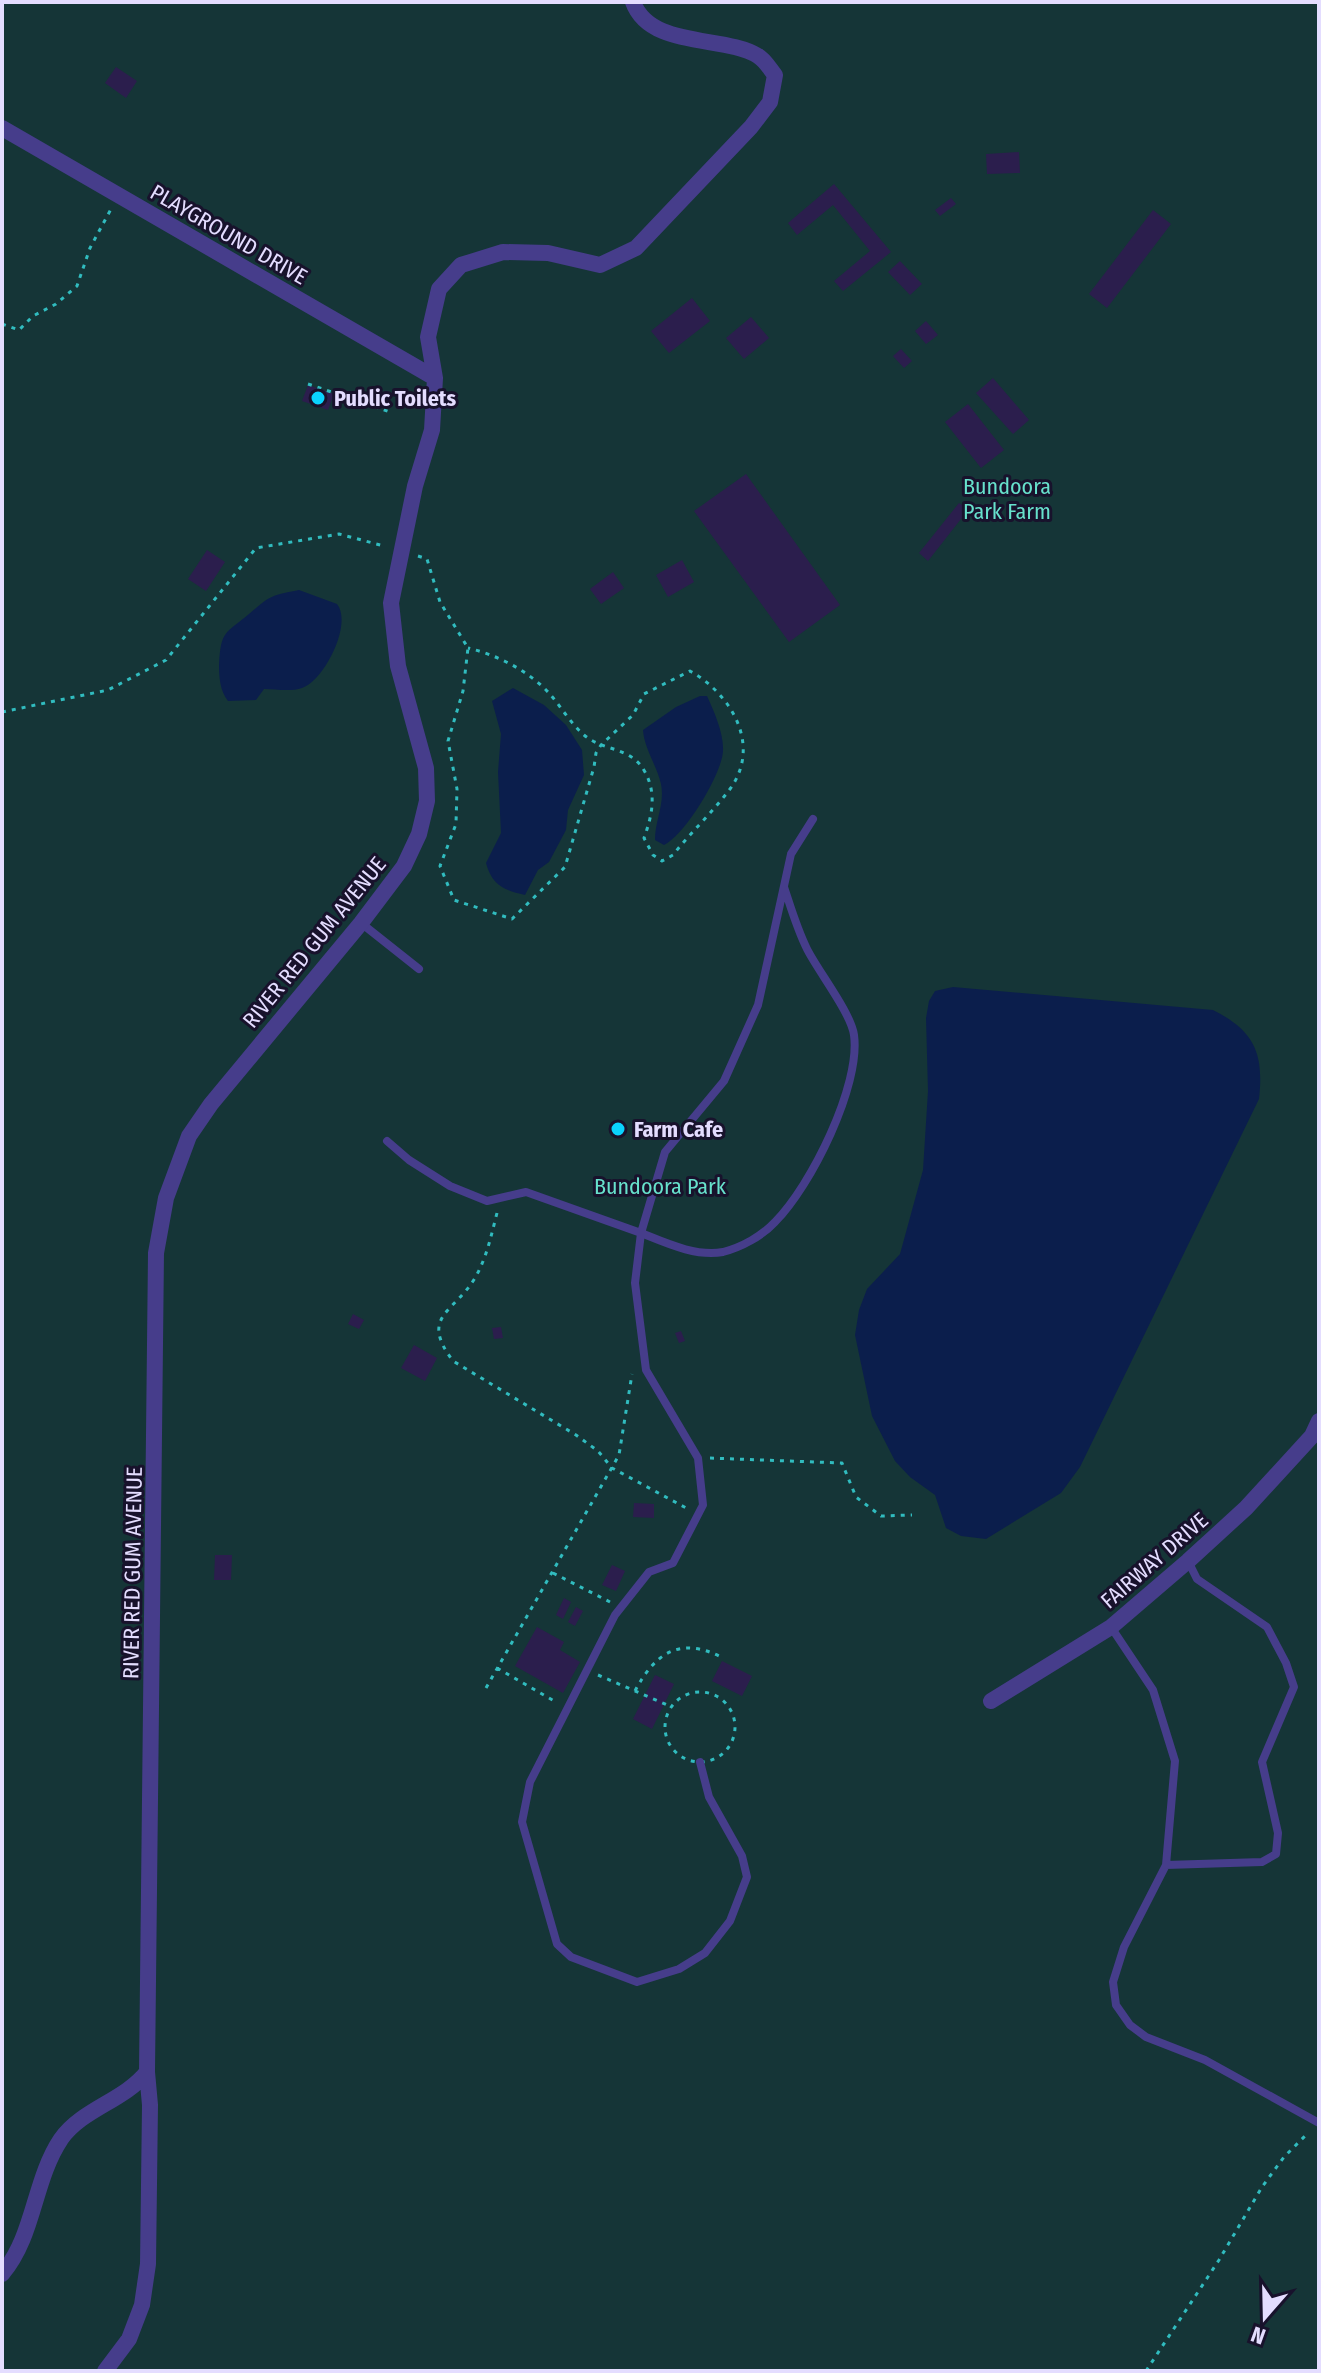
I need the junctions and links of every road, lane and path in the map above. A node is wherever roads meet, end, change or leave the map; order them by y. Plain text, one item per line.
1 (633, 2) edge
2 (2, 128) edge
3 (119, 195) junction
4 (2, 324) edge
5 (435, 378) junction
6 (308, 384) dead end
7 (390, 412) dead end
8 (400, 549) junction
9 (468, 648) junction
10 (2, 712) edge
11 (601, 745) junction
12 (813, 819) dead end
13 (784, 887) junction
14 (361, 923) junction
15 (419, 969) dead end
16 (387, 1141) dead end
17 (501, 1198) junction
18 (641, 1233) junction
19 (644, 1354) junction
20 (1319, 1421) edge
21 (698, 1458) junction
22 (612, 1468) junction
23 (698, 1514) junction
24 (912, 1515) dead end
25 (1188, 1561) junction
26 (553, 1573) junction
27 (620, 1608) junction
28 (1111, 1627) junction
29 (721, 1657) dead end
30 (497, 1668) junction
31 (587, 1670) junction
32 (486, 1688) dead end
33 (635, 1691) junction
34 (991, 1701) dead end
35 (672, 1707) junction
36 (567, 1708) junction
37 (700, 1762) junction
38 (1166, 1865) junction
39 (147, 2072) junction
40 (1318, 2122) edge
41 (2, 2274) edge
42 (105, 2371) edge
43 (1146, 2371) edge

1 - 5 street, RIVER RED GUM AVENUE
2 - 3 street, PLAYGROUND DRIVE
3 - 4 path
3 - 5 street, PLAYGROUND DRIVE
5 - 8 street, RIVER RED GUM AVENUE
6 - 7 path
8 - 9 path
8 - 10 path
8 - 14 street, RIVER RED GUM AVENUE
9 - 11 path
9 - 11 path
11 - 11 path
12 - 13 lane
13 - 18 lane
13 - 18 lane
14 - 15 lane
14 - 39 street, RIVER RED GUM AVENUE
16 - 17 lane
17 - 18 lane
17 - 22 path
18 - 19 lane
19 - 21 lane
19 - 22 path
20 - 25 street, FAIRWAY DRIVE
21 - 23 lane
21 - 24 path
22 - 23 path
22 - 26 path
23 - 27 lane
25 - 28 street, FAIRWAY DRIVE
25 - 38 lane
26 - 27 path
26 - 30 path
27 - 31 lane
28 - 34 street, FAIRWAY DRIVE
28 - 38 lane
29 - 33 path
30 - 32 path
30 - 36 path
31 - 33 path
31 - 36 lane
33 - 35 path
35 - 37 path
35 - 37 path
36 - 37 lane
38 - 40 lane
39 - 41 street
39 - 42 street, RIVER RED GUM AVENUE
40 - 43 path

